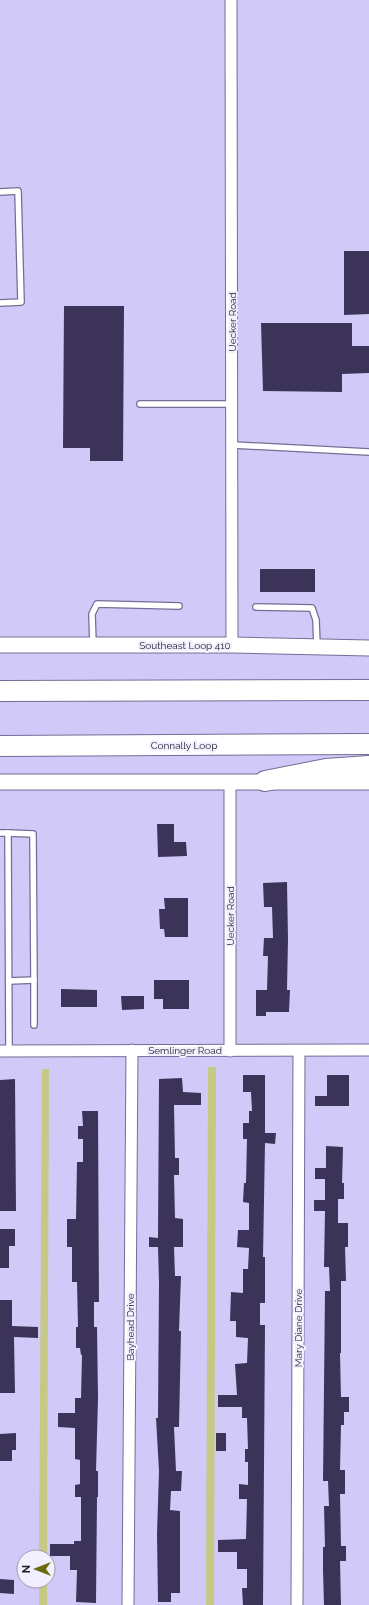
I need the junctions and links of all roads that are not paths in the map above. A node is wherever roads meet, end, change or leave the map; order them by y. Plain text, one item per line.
1 (231, 0) edge
2 (0, 192) edge
3 (0, 303) edge
4 (140, 404) dead end
5 (233, 404) junction
6 (233, 446) junction
7 (369, 452) edge
8 (179, 606) dead end
9 (256, 607) dead end
10 (0, 645) edge
11 (93, 645) junction
12 (232, 645) junction
13 (317, 648) junction
14 (369, 648) edge
15 (369, 690) edge
16 (0, 691) edge
17 (369, 744) edge
18 (0, 746) edge
19 (369, 766) edge
20 (230, 781) junction
21 (265, 781) junction
22 (0, 782) edge
23 (369, 782) edge
24 (0, 833) edge
25 (8, 833) junction
26 (9, 980) junction
27 (34, 980) junction
28 (34, 1025) dead end
29 (132, 1050) junction
30 (369, 1050) edge
31 (4, 1051) edge
32 (230, 1051) junction
33 (299, 1051) junction
34 (128, 1605) edge
35 (297, 1605) edge

1 - 5 street, Uecker Road
2 - 3 lane
4 - 5 lane
5 - 6 street, Uecker Road
6 - 7 lane
6 - 12 street, Uecker Road
8 - 11 lane
9 - 13 lane
10 - 11 main road, Southeast Loop 410
11 - 12 main road, Southeast Loop 410
12 - 13 main road, Southeast Loop 410
13 - 14 main road, Southeast Loop 410
15 - 16 highway
17 - 18 highway, Connally Loop
19 - 21 highway
20 - 21 main road
20 - 22 main road
20 - 32 street, Uecker Road
21 - 23 main road
24 - 25 lane
25 - 26 lane
25 - 27 lane
26 - 27 lane
26 - 31 lane
27 - 28 lane
29 - 31 street, Semlinger Road
29 - 32 street, Semlinger Road
29 - 34 street, Bayhead Drive
30 - 33 street, Semlinger Road
32 - 33 street, Semlinger Road
33 - 35 street, Mary Diane Drive

